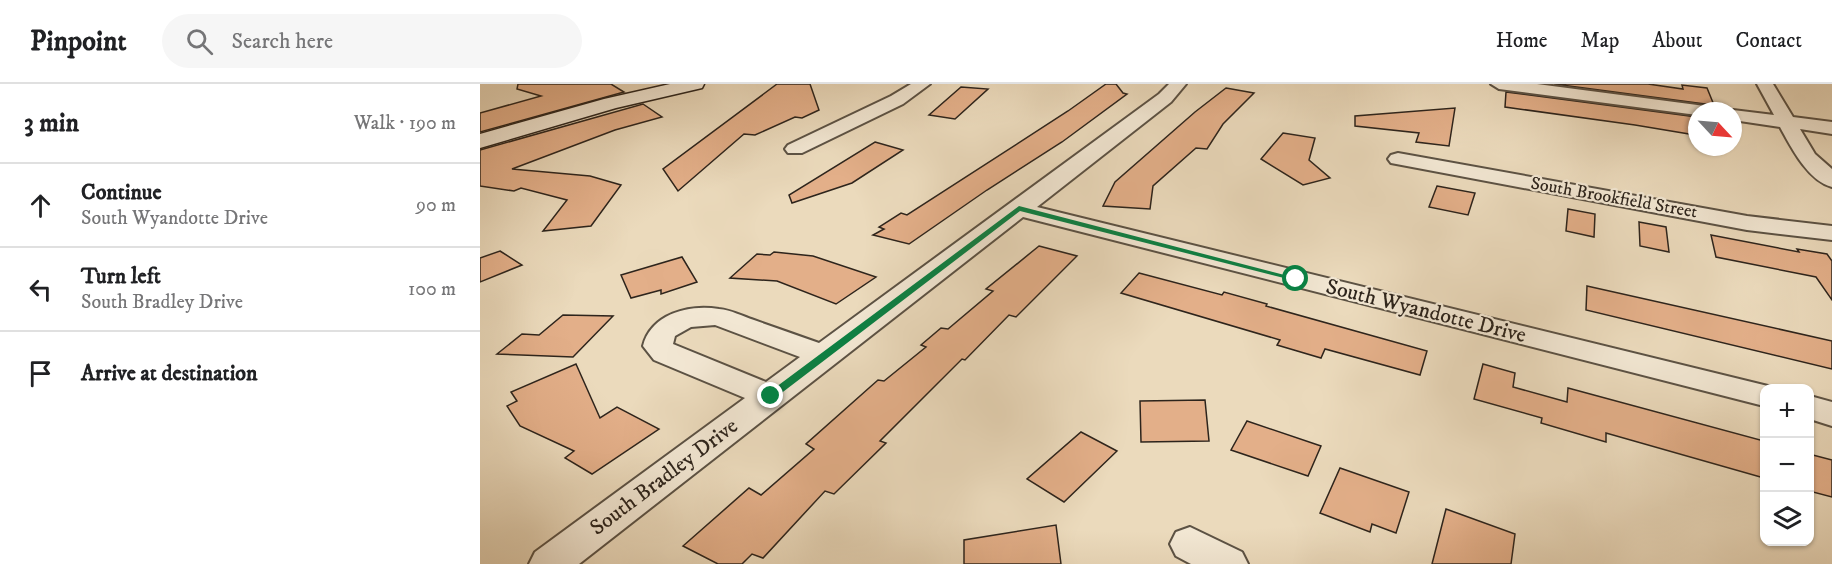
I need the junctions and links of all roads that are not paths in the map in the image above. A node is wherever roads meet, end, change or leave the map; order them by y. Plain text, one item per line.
1 (695, 84) edge
2 (922, 84) edge
3 (1178, 84) edge
4 (1499, 84) edge
5 (1765, 84) edge
6 (1688, 109) edge
7 (1742, 116) edge
8 (1786, 122) junction
9 (1832, 128) edge
10 (480, 141) edge
11 (795, 149) dead end
12 (1398, 159) dead end
13 (1832, 181) edge
14 (1019, 209) junction
15 (1832, 233) edge
16 (825, 356) junction
17 (1760, 394) edge
18 (771, 396) junction
19 (1814, 409) edge
20 (1832, 414) edge
21 (1190, 544) dead end
22 (549, 564) edge
23 (1228, 564) edge

1 - 10 street
2 - 11 street
3 - 14 street, South Bradley Drive
4 - 6 street
5 - 8 street
7 - 8 street
8 - 9 street
8 - 13 street
12 - 15 street, South Brookfield Street
14 - 16 street, South Bradley Drive
14 - 17 street, South Wyandotte Drive
16 - 18 street, South Bradley Drive
16 - 18 street
18 - 22 street, South Bradley Drive
19 - 20 street
21 - 23 street

